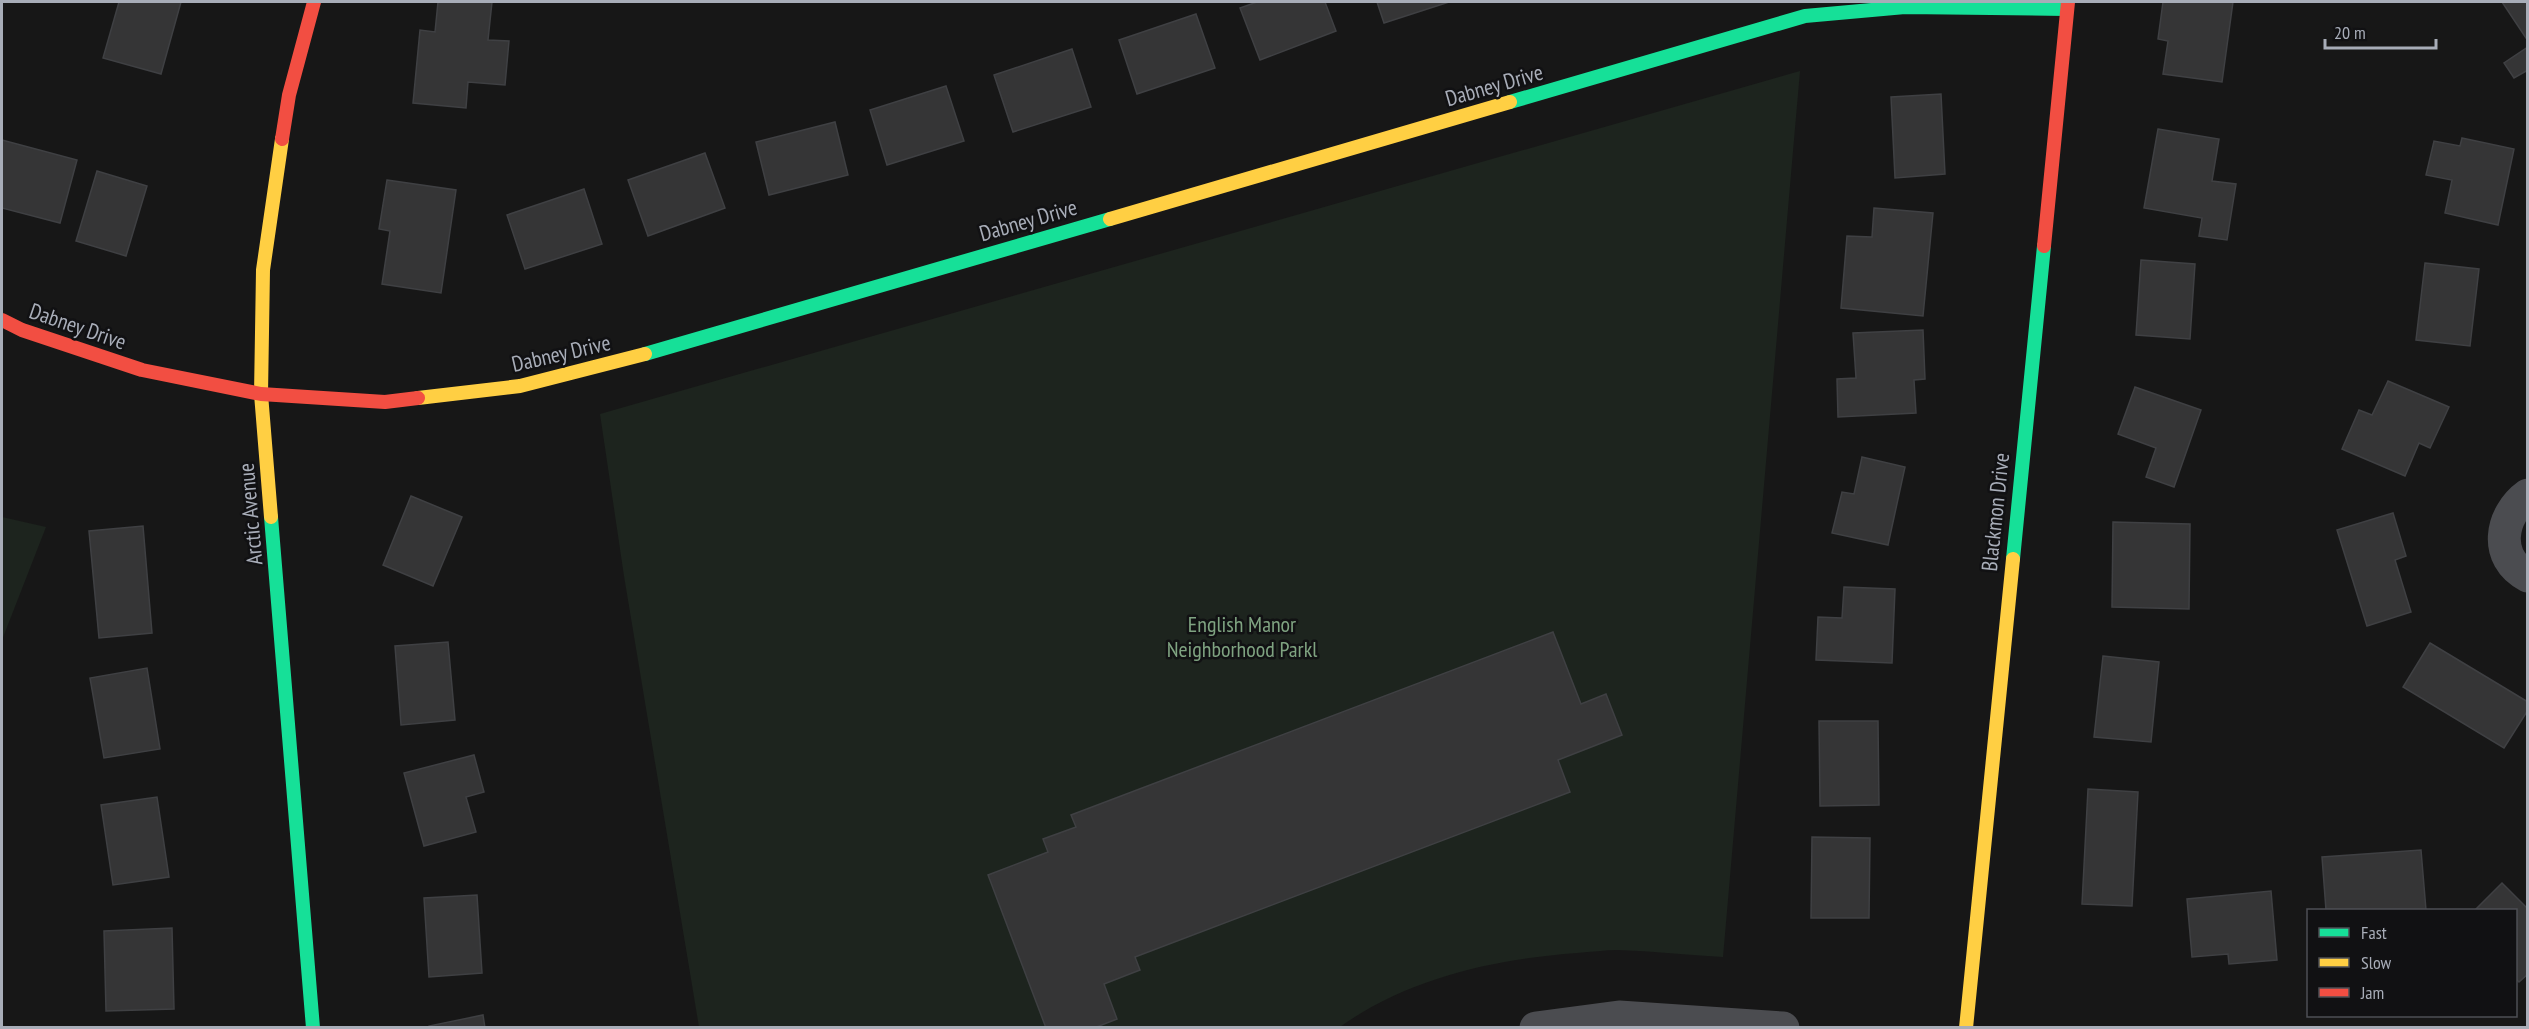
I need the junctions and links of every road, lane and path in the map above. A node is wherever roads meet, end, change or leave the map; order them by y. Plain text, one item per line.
1 (314, 2) edge
2 (2067, 5) edge
3 (2, 320) edge
4 (261, 394) junction
5 (2528, 495) edge
6 (2528, 576) edge
7 (313, 1028) edge
8 (1536, 1028) edge
9 (1783, 1028) edge
10 (1966, 1028) edge

1 - 4 street, Arctic Avenue
2 - 4 street, Dabney Drive
2 - 10 street, Blackmon Drive
3 - 4 street, Dabney Drive
4 - 7 street, Arctic Avenue
5 - 6 street
8 - 9 street

